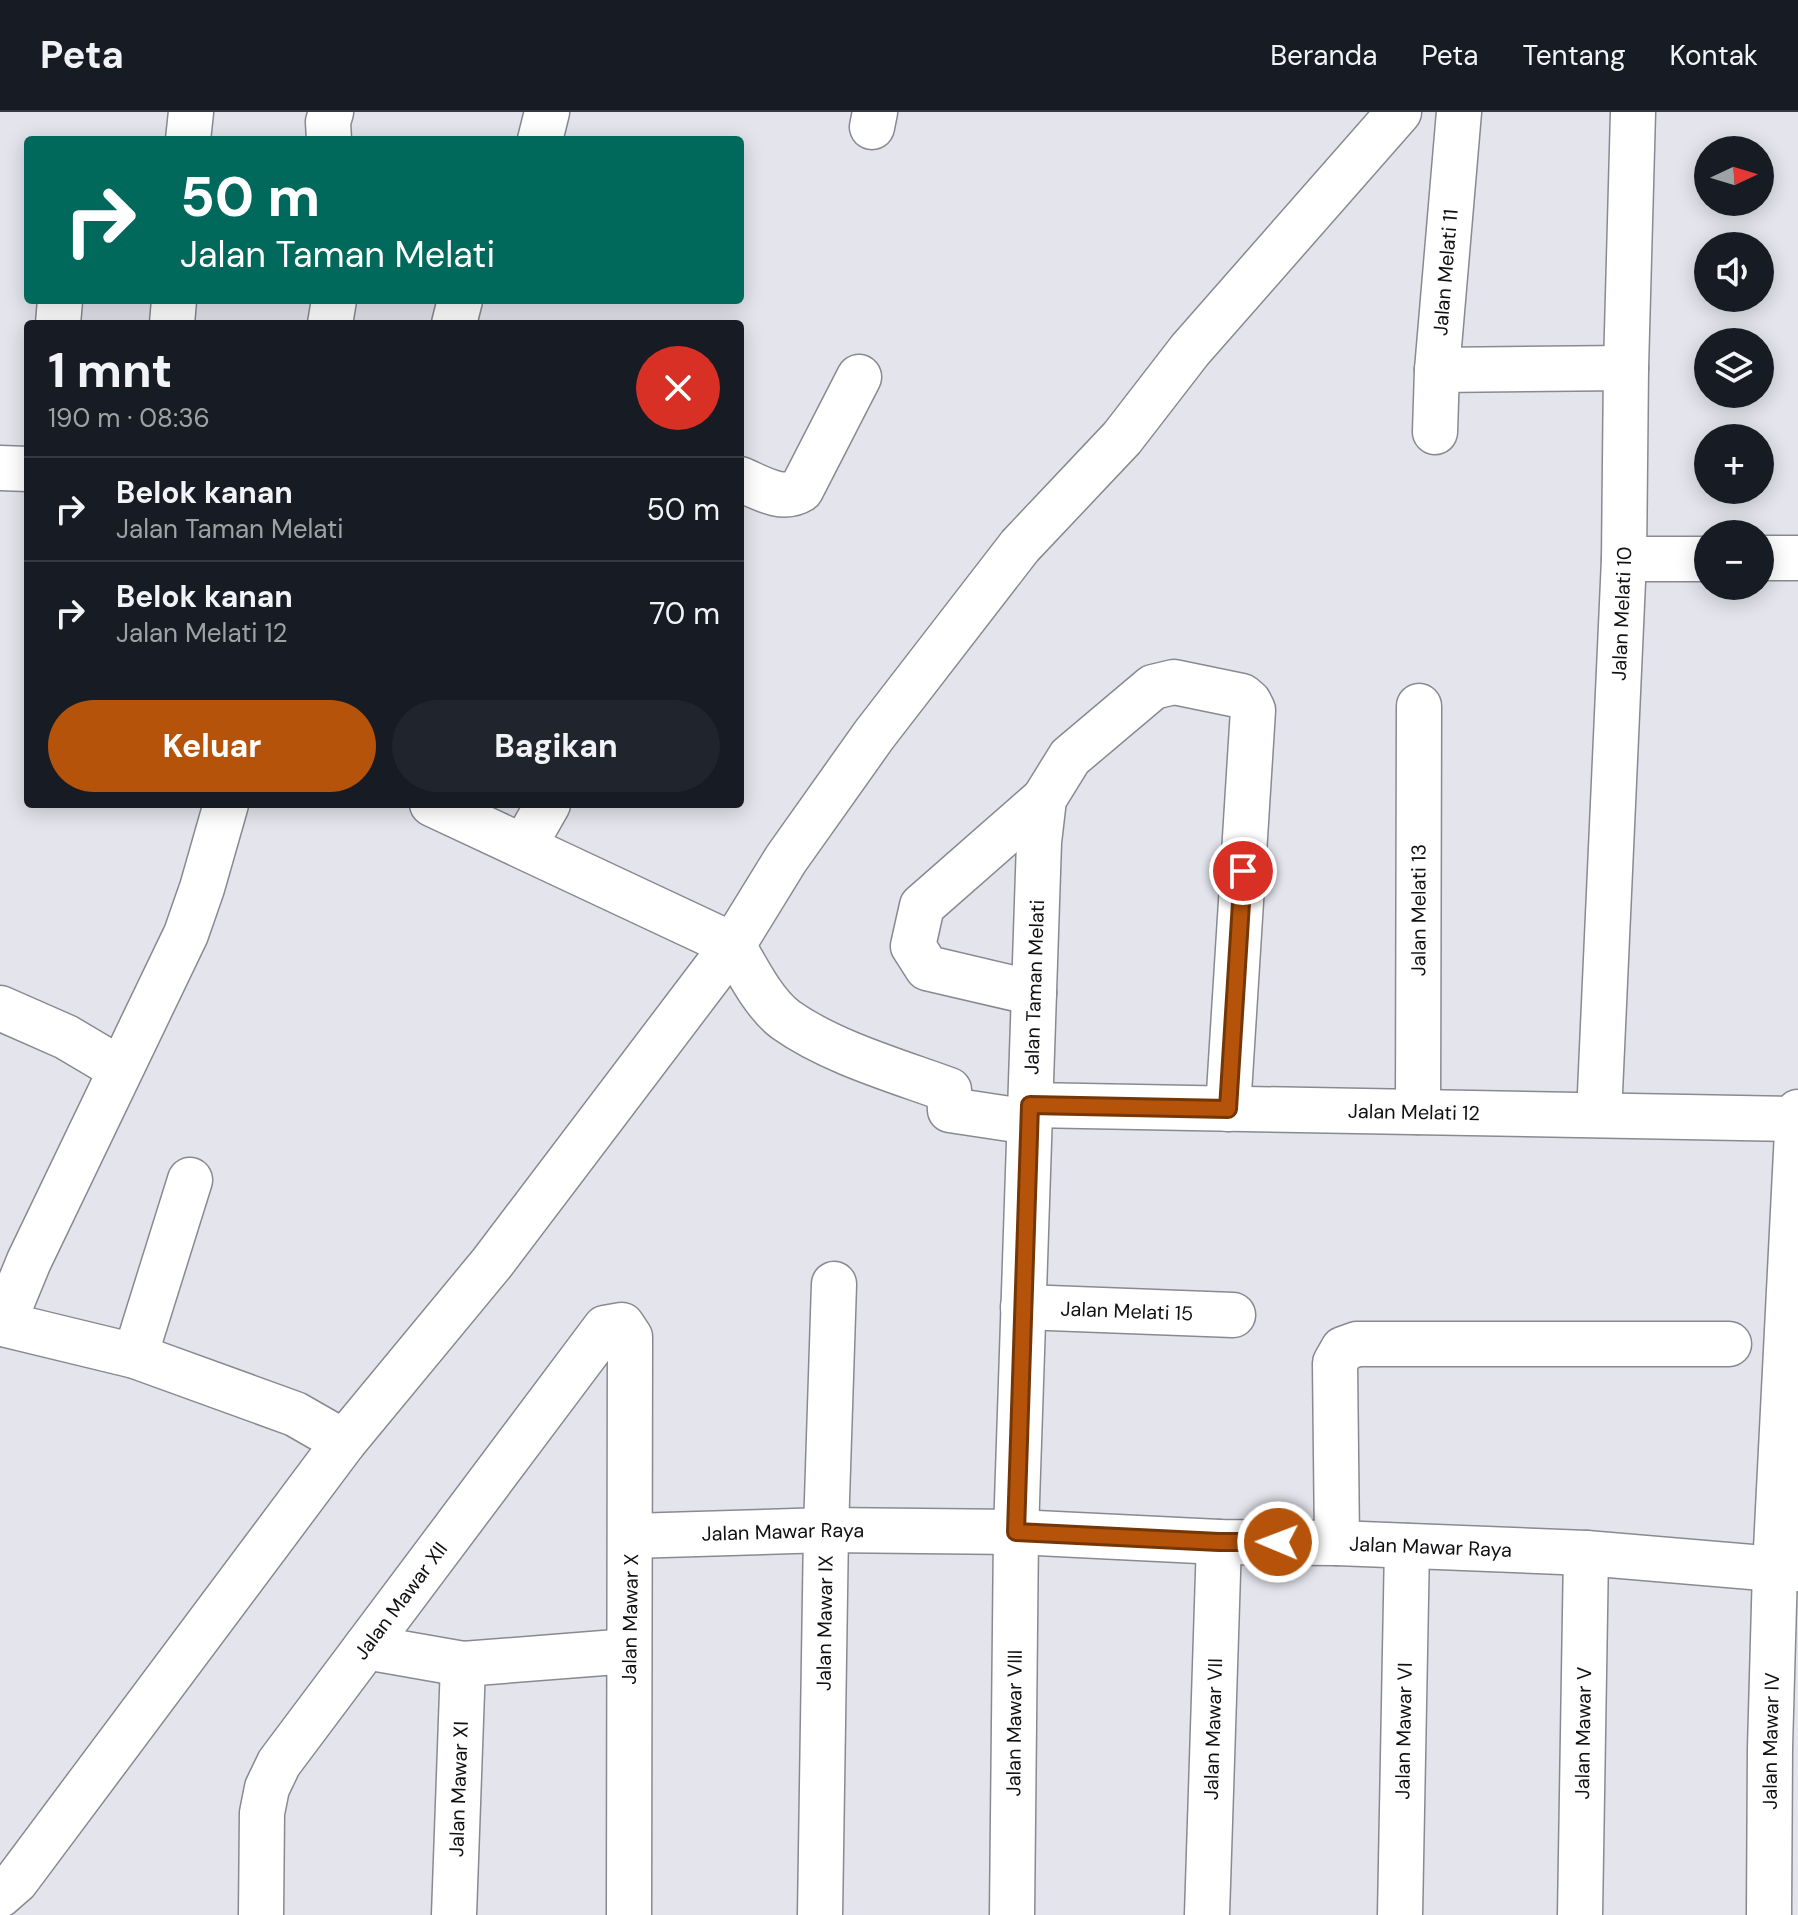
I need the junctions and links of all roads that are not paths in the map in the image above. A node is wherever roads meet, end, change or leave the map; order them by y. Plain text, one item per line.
1 (191, 112) edge
2 (331, 112) edge
3 (547, 112) edge
4 (1399, 112) edge
5 (1459, 112) edge
6 (1633, 112) edge
7 (188, 136) edge
8 (329, 136) edge
9 (541, 136) edge
10 (1626, 368) junction
11 (1437, 370) junction
12 (859, 377) dead end
13 (1435, 432) dead end
14 (0, 468) edge
15 (24, 469) edge
16 (744, 481) edge
17 (1774, 558) edge
18 (1798, 558) edge
19 (1624, 559) junction
20 (1694, 559) edge
21 (1419, 706) dead end
22 (1044, 799) junction
23 (225, 808) edge
24 (441, 808) edge
25 (546, 808) edge
26 (524, 846) junction
27 (733, 945) junction
28 (1034, 993) junction
29 (0, 1008) edge
30 (120, 1069) junction
31 (1228, 1109) junction
32 (1418, 1112) junction
33 (1798, 1112) edge
34 (1029, 1113) junction
35 (1599, 1115) junction
36 (1798, 1119) edge
37 (190, 1180) dead end
38 (834, 1284) dead end
39 (1023, 1307) junction
40 (1233, 1315) dead end
41 (1, 1324) edge
42 (622, 1325) joint
43 (1729, 1344) dead end
44 (135, 1356) junction
45 (342, 1441) junction
46 (826, 1530) junction
47 (1016, 1532) junction
48 (631, 1536) junction
49 (1219, 1542) junction
50 (1337, 1543) junction
51 (1407, 1546) junction
52 (1586, 1553) junction
53 (1787, 1569) edge
54 (366, 1647) junction
55 (629, 1651) junction
56 (463, 1664) junction
57 (1784, 1748) edge
58 (0, 1895) edge
59 (261, 1915) edge
60 (454, 1915) edge
61 (629, 1915) edge
62 (820, 1915) edge
63 (1012, 1915) edge
64 (1207, 1915) edge
65 (1400, 1915) edge
66 (1580, 1915) edge
67 (1769, 1915) edge

1 - 7 street
2 - 8 street
3 - 9 street
4 - 27 street
5 - 11 street, Jalan Melati 11
6 - 10 street, Jalan Melati 10
10 - 11 street
10 - 19 street, Jalan Melati 10
11 - 13 street, Jalan Melati 11
12 - 16 street
14 - 15 street
17 - 18 street
19 - 20 street
19 - 35 street, Jalan Melati 10
21 - 32 street, Jalan Melati 13
22 - 28 street, Jalan Taman Melati
22 - 28 street
22 - 31 street, Jalan Taman Melati
23 - 30 street
24 - 26 street
25 - 26 street
26 - 27 street
27 - 34 street, Jalan Melati 12
27 - 45 street
28 - 34 street, Jalan Taman Melati
29 - 30 street
30 - 41 street
31 - 32 street, Jalan Melati 12
31 - 34 street, Jalan Melati 12
32 - 35 street, Jalan Melati 12
33 - 36 street, Jalan Mawar IV
34 - 39 street, Jalan Taman Melati
35 - 36 street, Jalan Melati 12
36 - 53 street, Jalan Mawar IV
37 - 44 street
38 - 46 street, Jalan Mawar IX
39 - 40 street, Jalan Melati 15
39 - 47 street, Jalan Taman Melati
41 - 44 street
42 - 48 street, Jalan Mawar X
42 - 54 street, Jalan Mawar XII
43 - 50 street
44 - 45 street
45 - 58 street
46 - 47 street, Jalan Mawar Raya
46 - 48 street, Jalan Mawar Raya
46 - 62 street, Jalan Mawar IX
47 - 49 street, Jalan Mawar Raya
47 - 63 street, Jalan Mawar VIII
48 - 55 street, Jalan Mawar X
49 - 50 street, Jalan Mawar Raya
49 - 64 street, Jalan Mawar VII
50 - 51 street, Jalan Mawar Raya
51 - 52 street, Jalan Mawar Raya
51 - 65 street, Jalan Mawar VI
52 - 53 street, Jalan Mawar Raya
52 - 66 street, Jalan Mawar V
53 - 57 street, Jalan Mawar IV
54 - 56 street
54 - 59 street, Jalan Mawar XII
55 - 56 street
55 - 61 street, Jalan Mawar X
56 - 60 street, Jalan Mawar XI
57 - 67 street, Jalan Mawar IV

